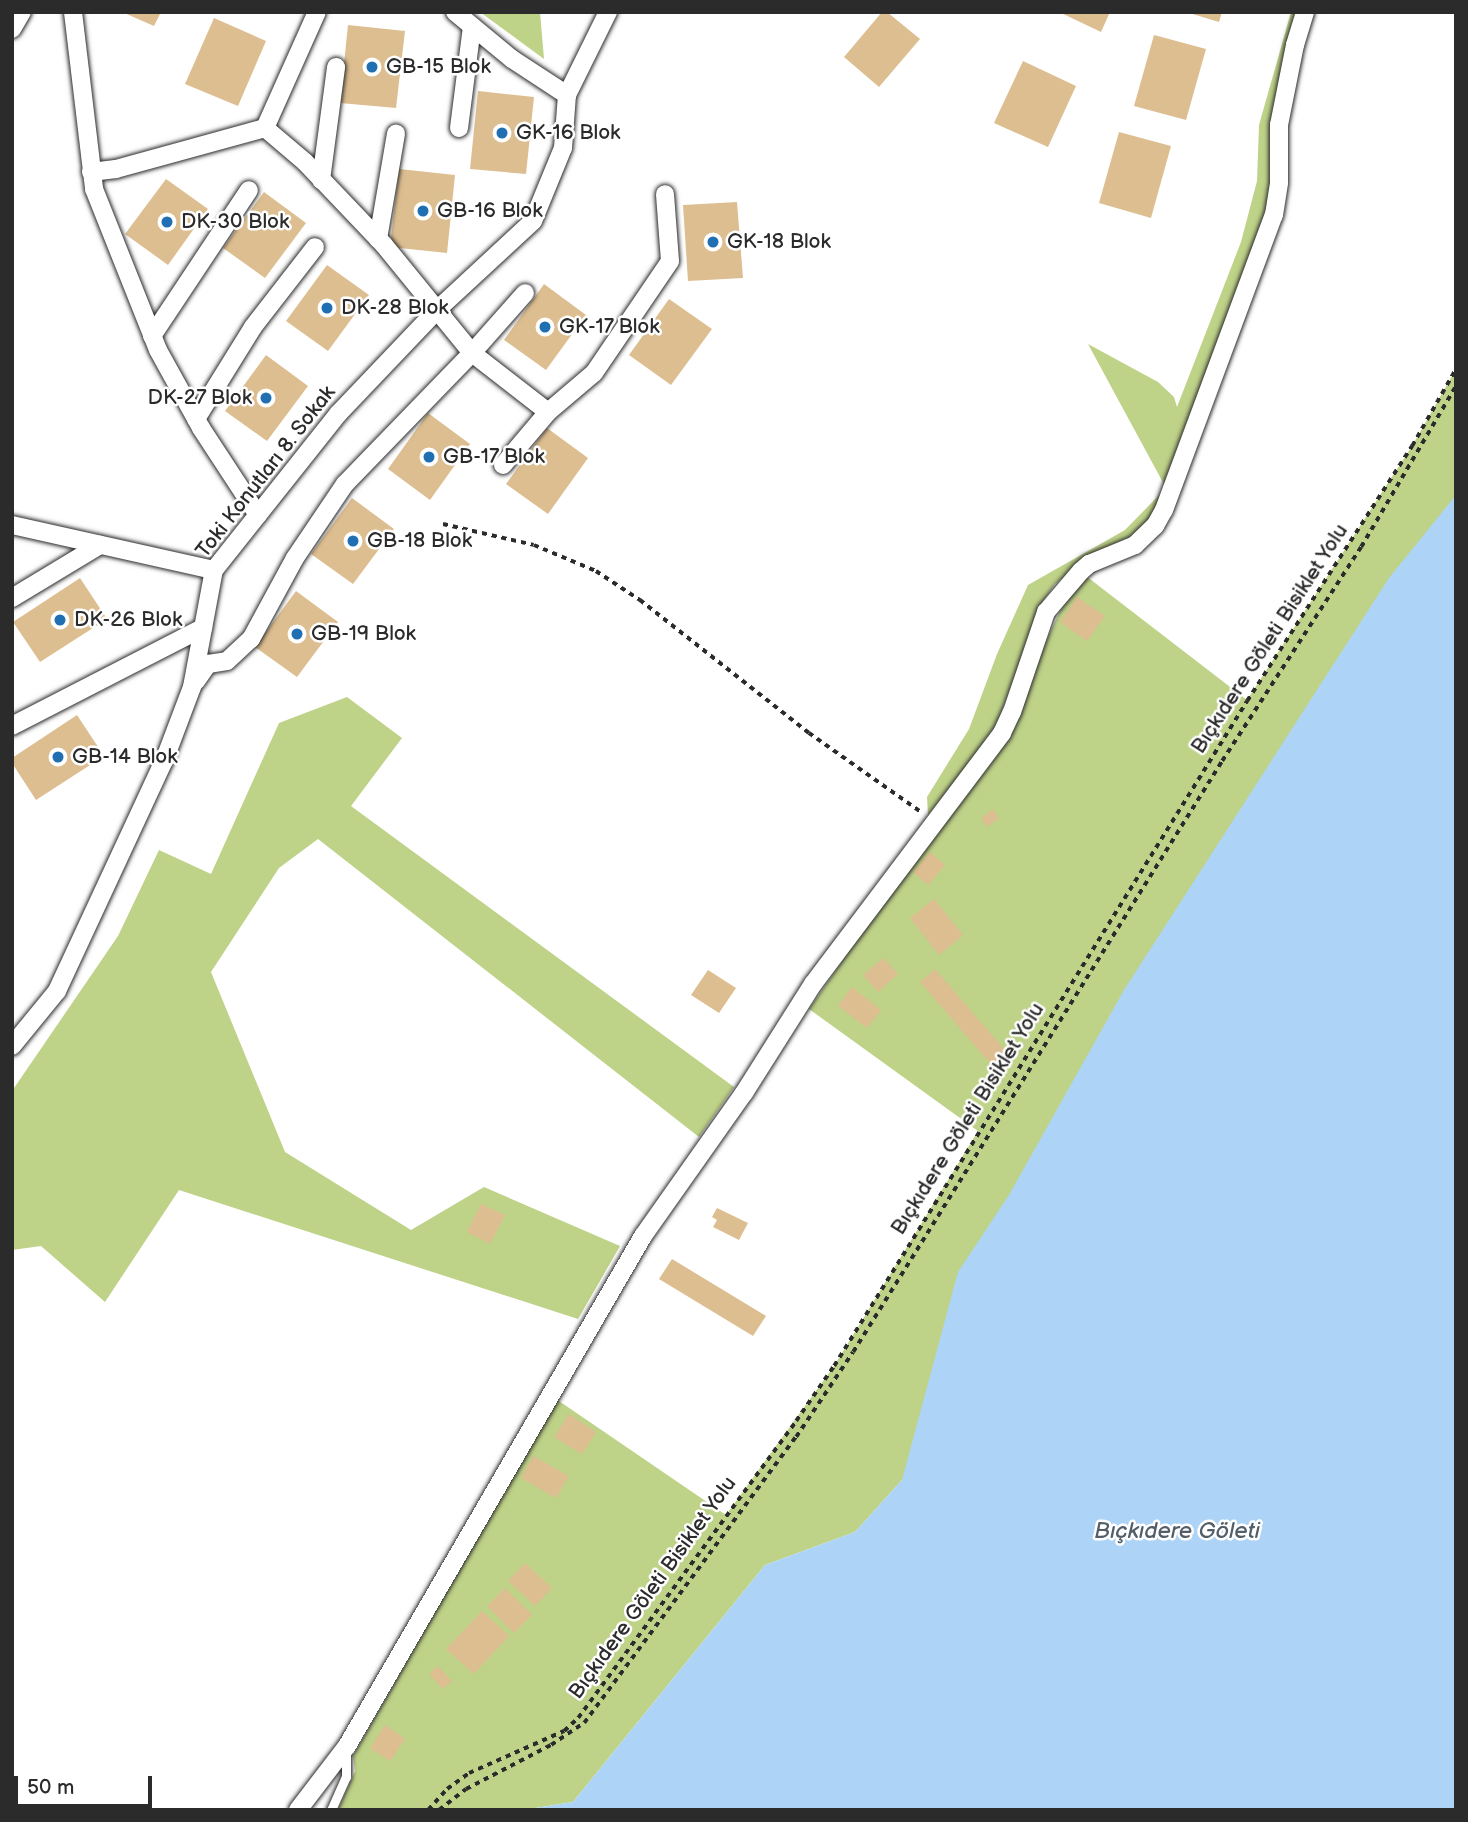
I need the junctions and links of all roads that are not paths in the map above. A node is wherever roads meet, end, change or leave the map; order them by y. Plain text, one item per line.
1 (22, 12) edge
2 (73, 12) edge
3 (317, 12) edge
4 (454, 12) edge
5 (608, 12) edge
6 (1305, 12) edge
7 (472, 27) junction
8 (12, 29) edge
9 (336, 67) dead end
10 (567, 95) junction
11 (265, 128) junction
12 (459, 128) dead end
13 (396, 134) dead end
14 (91, 172) junction
15 (321, 180) junction
16 (249, 190) dead end
17 (664, 194) dead end
18 (378, 239) junction
19 (315, 247) dead end
20 (525, 293) dead end
21 (438, 309) junction
22 (152, 336) junction
23 (472, 353) junction
24 (548, 412) junction
25 (196, 419) junction
26 (503, 465) dead end
27 (258, 515) junction
28 (12, 524) edge
29 (100, 545) junction
30 (214, 570) junction
31 (12, 598) edge
32 (203, 628) junction
33 (192, 687) junction
34 (12, 726) edge
35 (12, 1046) edge
36 (346, 1745) junction
37 (298, 1810) edge
38 (331, 1810) edge

1 - 8 street
2 - 14 street
3 - 11 street
4 - 7 street
5 - 10 street, Toki Konutları 8. Sokak
6 - 36 street
7 - 10 street
7 - 12 street
9 - 15 street
10 - 21 street, Toki Konutları 8. Sokak
11 - 14 street
11 - 15 street
13 - 18 street
14 - 22 street
15 - 18 street
16 - 22 street
17 - 24 street
18 - 21 street
19 - 25 street
20 - 23 street
21 - 23 street
21 - 27 street, Toki Konutları 8. Sokak
22 - 25 street
23 - 24 street
23 - 33 street
24 - 26 street
25 - 27 street
27 - 30 street, Toki Konutları 8. Sokak
28 - 29 street
29 - 30 street
29 - 31 street
30 - 32 street, Toki Konutları 8. Sokak
32 - 33 street, Toki Konutları 8. Sokak
32 - 34 street
33 - 35 street, Toki Konutları 8. Sokak
36 - 37 street
36 - 38 lane

